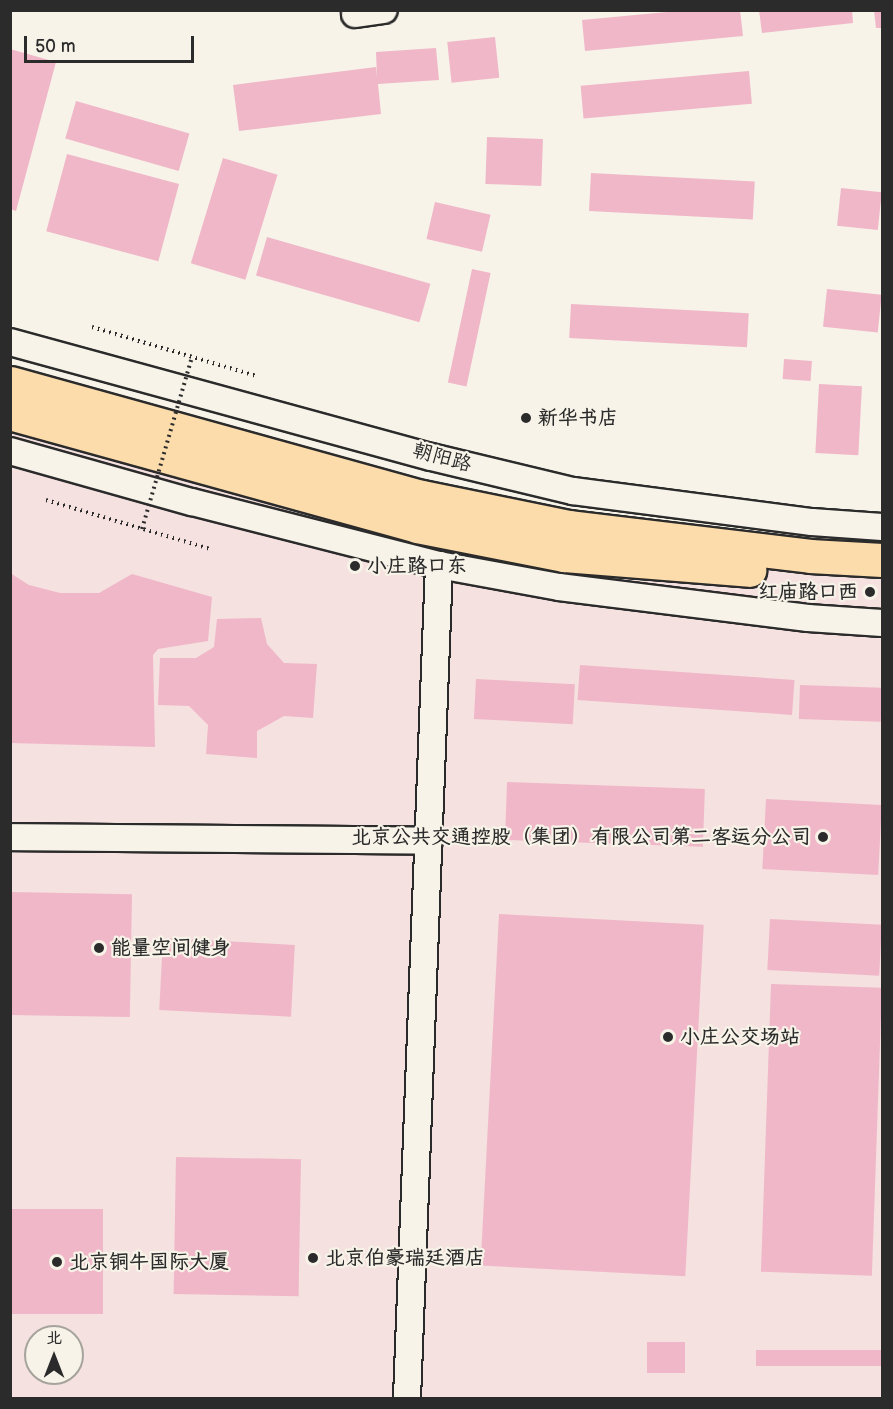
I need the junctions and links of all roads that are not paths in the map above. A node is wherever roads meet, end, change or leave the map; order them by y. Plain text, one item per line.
1 (384, 10) edge
2 (355, 14) dead end
3 (10, 342) edge
4 (10, 383) edge
5 (10, 413) edge
6 (10, 451) edge
7 (573, 491) junction
8 (882, 527) edge
9 (566, 541) junction
10 (882, 560) edge
11 (439, 565) junction
12 (882, 580) edge
13 (559, 587) junction
14 (882, 623) edge
15 (10, 837) edge
16 (429, 841) junction
17 (407, 1398) edge

1 - 2 street
3 - 7 street, 朝阳路
4 - 9 highway, 朝阳路
5 - 9 highway, 朝阳路
6 - 11 street
7 - 8 street, 朝阳路
7 - 9 street
9 - 10 highway, 朝阳路
9 - 12 highway, 朝阳路
9 - 13 street
11 - 13 street
11 - 16 street
13 - 14 street
15 - 16 street
16 - 17 street

